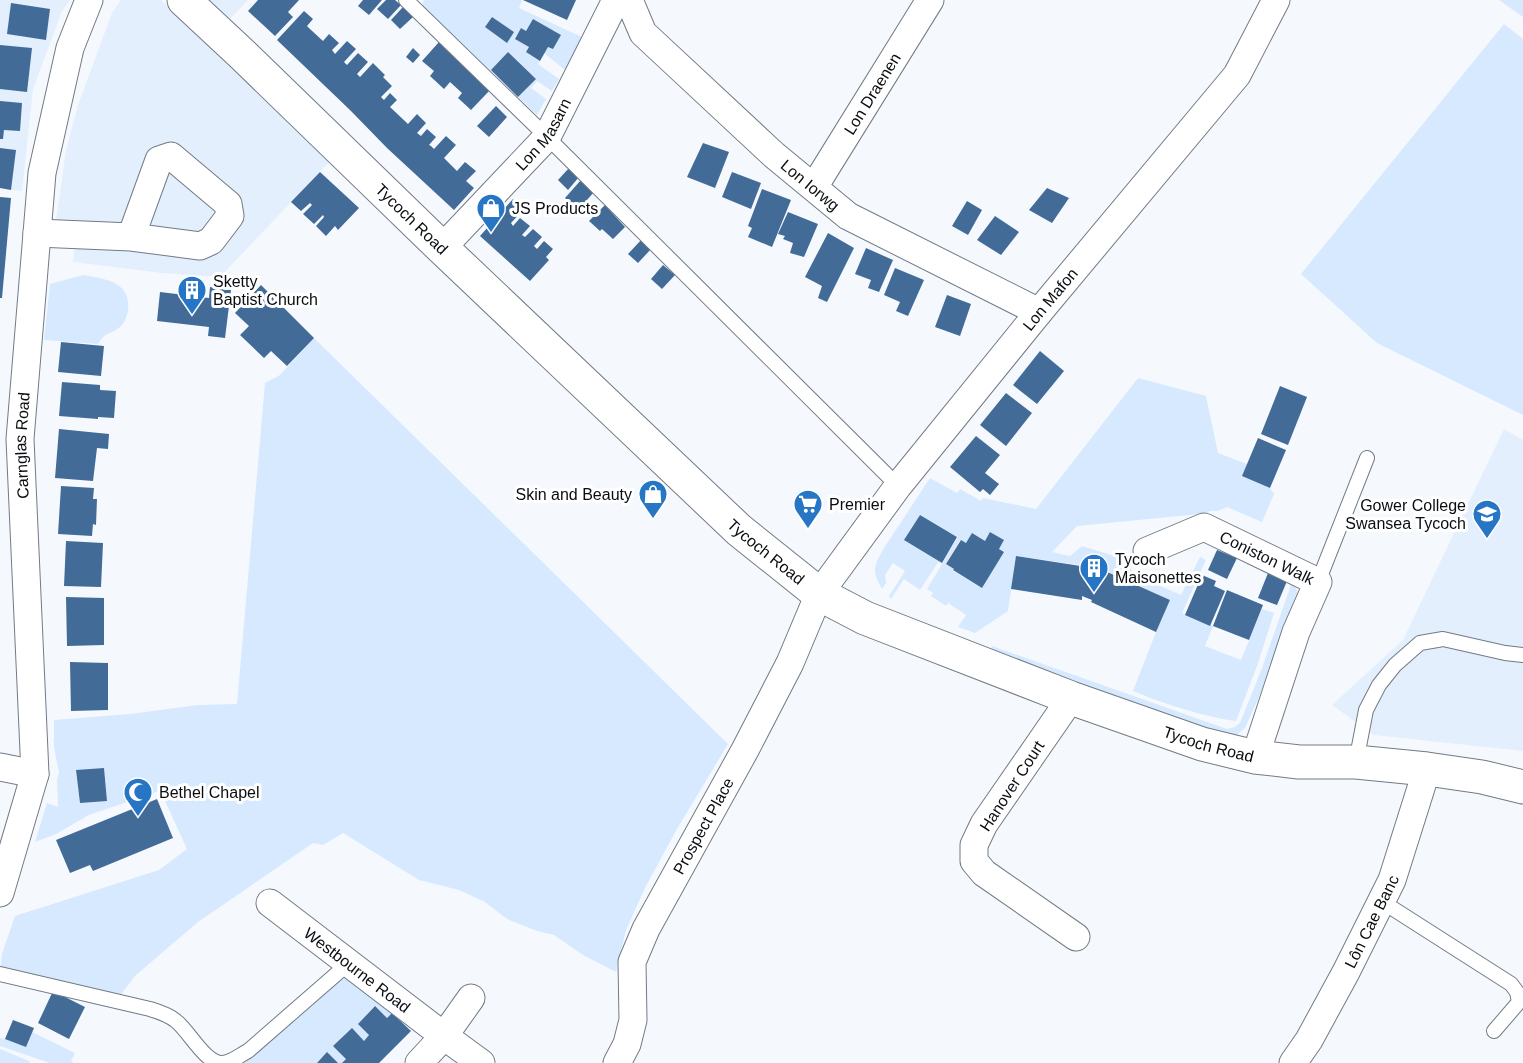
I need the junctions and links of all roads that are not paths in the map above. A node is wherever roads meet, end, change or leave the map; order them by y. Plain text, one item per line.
1 (89, 0) edge
2 (184, 0) edge
3 (406, 0) edge
4 (615, 0) edge
5 (628, 0) edge
6 (930, 0) edge
7 (1276, 0) edge
8 (547, 137) junction
9 (814, 187) junction
10 (37, 233) junction
11 (131, 237) dead end
12 (442, 248) junction
13 (1038, 312) junction
14 (1367, 458) dead end
15 (898, 486) junction
16 (1147, 551) dead end
17 (1318, 582) junction
18 (819, 594) junction
19 (1523, 655) edge
20 (1071, 698) junction
21 (1255, 757) junction
22 (1356, 762) junction
23 (0, 767) edge
24 (1427, 769) junction
25 (35, 774) junction
26 (1523, 787) edge
27 (0, 893) edge
28 (1381, 901) junction
29 (270, 903) dead end
30 (1076, 937) dead end
31 (349, 963) junction
32 (0, 974) edge
33 (471, 998) dead end
34 (1494, 1031) dead end
35 (444, 1036) junction
36 (419, 1063) edge
37 (481, 1063) edge
38 (617, 1063) edge
39 (1293, 1063) edge

1 - 10 street, Carnglas Road
2 - 12 street, Tycoch Road
3 - 8 lane
4 - 8 street, Lon Masarn
5 - 9 street, Lon Iorwg
6 - 9 street, Lon Draenen
7 - 13 street, Lon Mafon
8 - 12 street, Lon Masarn
8 - 15 lane
9 - 13 street, Lon Iorwg
10 - 11 street
10 - 25 street, Carnglas Road
12 - 18 street, Tycoch Road
13 - 15 street, Lon Mafon
14 - 17 lane
15 - 18 street, Lon Mafon
16 - 17 street, Coniston Walk
17 - 21 street, Coniston Walk
18 - 20 street, Tycoch Road
18 - 38 street, Prospect Place
19 - 22 lane
20 - 21 street, Tycoch Road
20 - 30 street, Hanover Court
21 - 22 street, Tycoch Road
22 - 24 street, Tycoch Road
23 - 25 street
24 - 26 street, Tycoch Road
24 - 28 street, Lôn Cae Banc
25 - 27 street, Carnglas Road
28 - 34 lane
28 - 39 street, Lôn Cae Banc
29 - 31 street, Westbourne Road
31 - 32 lane
31 - 35 street, Westbourne Road
33 - 35 street
35 - 36 street
35 - 37 street, Westbourne Road

